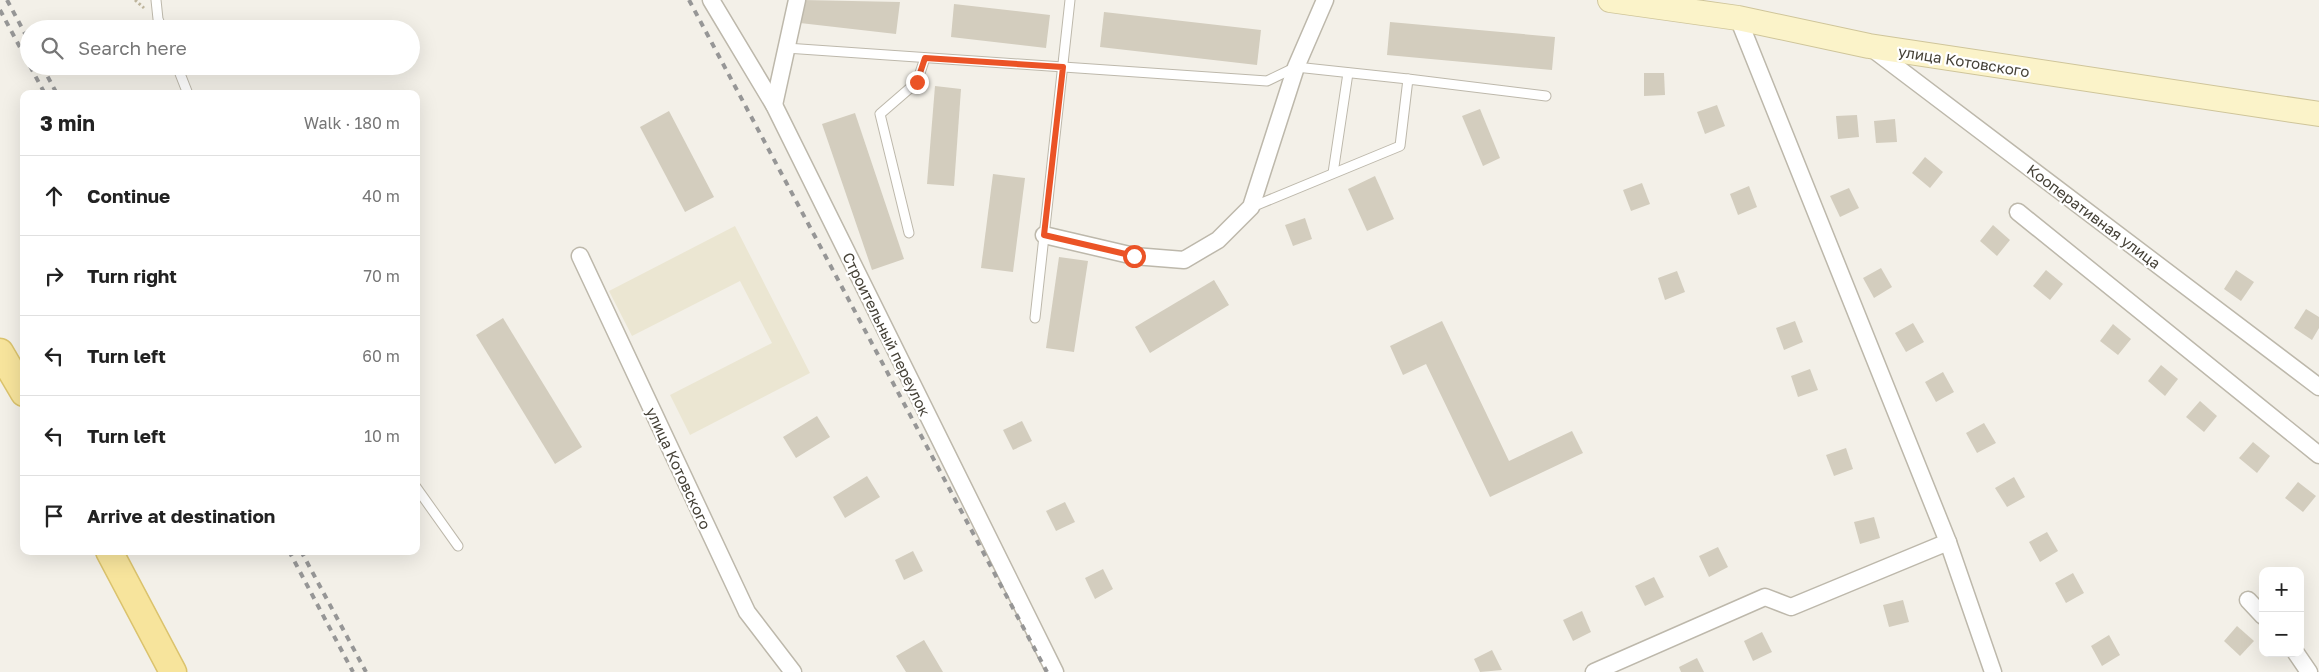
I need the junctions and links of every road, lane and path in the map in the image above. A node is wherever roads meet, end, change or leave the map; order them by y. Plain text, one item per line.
1 (156, 0) edge
2 (711, 0) edge
3 (797, 0) edge
4 (1070, 0) edge
5 (1325, 0) edge
6 (1610, 0) edge
7 (1738, 18) junction
8 (158, 20) edge
9 (1869, 46) junction
10 (786, 48) junction
11 (925, 58) junction
12 (1063, 67) junction
13 (1296, 67) junction
14 (1348, 73) junction
15 (181, 75) edge
16 (1408, 80) junction
17 (186, 90) edge
18 (1546, 96) dead end
19 (774, 105) junction
20 (2319, 114) edge
21 (1333, 173) junction
22 (1251, 207) junction
23 (2018, 212) dead end
24 (909, 233) dead end
25 (1044, 235) junction
26 (580, 256) dead end
27 (1035, 318) dead end
28 (0, 352) edge
29 (20, 386) edge
30 (2319, 387) edge
31 (2319, 455) edge
32 (420, 493) edge
33 (1948, 542) junction
34 (458, 546) dead end
35 (111, 555) edge
36 (2248, 600) dead end
37 (2259, 612) edge
38 (2299, 657) edge
39 (173, 672) edge
40 (793, 672) edge
41 (1055, 672) edge
42 (1594, 672) edge
43 (1992, 672) edge
44 (2309, 672) edge

1 - 8 lane
2 - 19 street, Строительный переулок
3 - 10 street
4 - 12 lane
5 - 13 street
6 - 7 main road, улица Котовского
7 - 9 main road, улица Котовского
7 - 33 street
9 - 20 main road, улица Котовского
9 - 30 street, Кооперативная улица
10 - 11 lane
10 - 19 street
11 - 12 lane
11 - 24 lane
12 - 13 lane
12 - 25 lane
13 - 14 lane
13 - 22 street
14 - 16 lane
14 - 21 lane
15 - 17 lane
16 - 18 lane
16 - 21 lane
19 - 41 street, Строительный переулок
21 - 22 lane
22 - 25 street
23 - 31 street
25 - 27 lane
26 - 40 street, улица Котовского
28 - 29 main road
32 - 34 lane
33 - 42 street
33 - 43 street
35 - 39 main road
36 - 37 street
38 - 44 street

